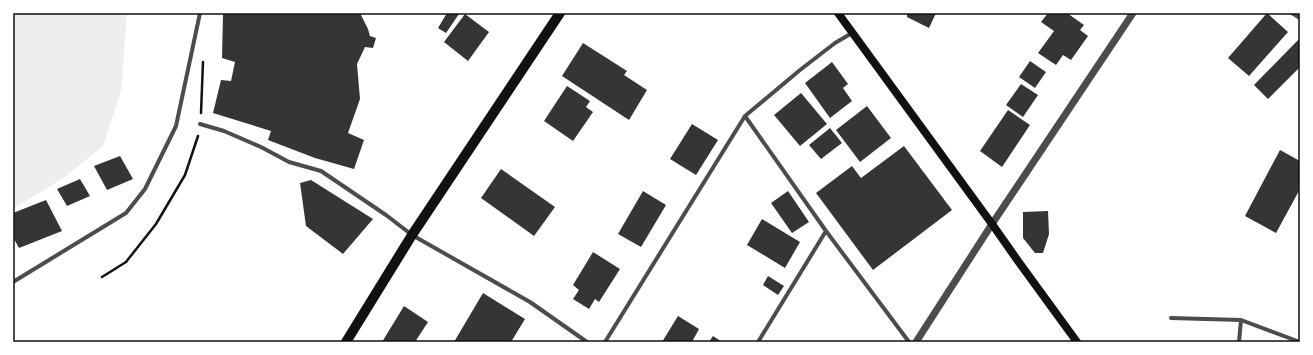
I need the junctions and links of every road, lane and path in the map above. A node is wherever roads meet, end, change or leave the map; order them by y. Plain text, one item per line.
1 (200, 13) edge
2 (560, 13) edge
3 (838, 13) edge
4 (1133, 13) edge
5 (1292, 13) edge
6 (1300, 18) edge
7 (852, 32) junction
8 (203, 62) dead end
9 (745, 116) junction
10 (200, 124) junction
11 (992, 224) junction
12 (826, 231) junction
13 (412, 235) junction
14 (102, 277) dead end
15 (13, 282) edge
16 (1171, 318) dead end
17 (1241, 320) junction
18 (346, 342) edge
19 (587, 342) edge
20 (605, 342) edge
21 (758, 342) edge
22 (909, 342) edge
23 (916, 342) edge
24 (1077, 342) edge
25 (1239, 342) edge
26 (1300, 342) edge

1 - 15 street
2 - 13 main road
3 - 7 main road
4 - 11 street
5 - 6 street
7 - 9 street
7 - 11 main road
8 - 10 path
9 - 12 street
9 - 20 street
10 - 13 street
10 - 14 path
11 - 23 street
11 - 24 main road
12 - 21 street
12 - 22 street
13 - 18 main road
13 - 19 street
16 - 17 street
17 - 25 street
17 - 26 street

